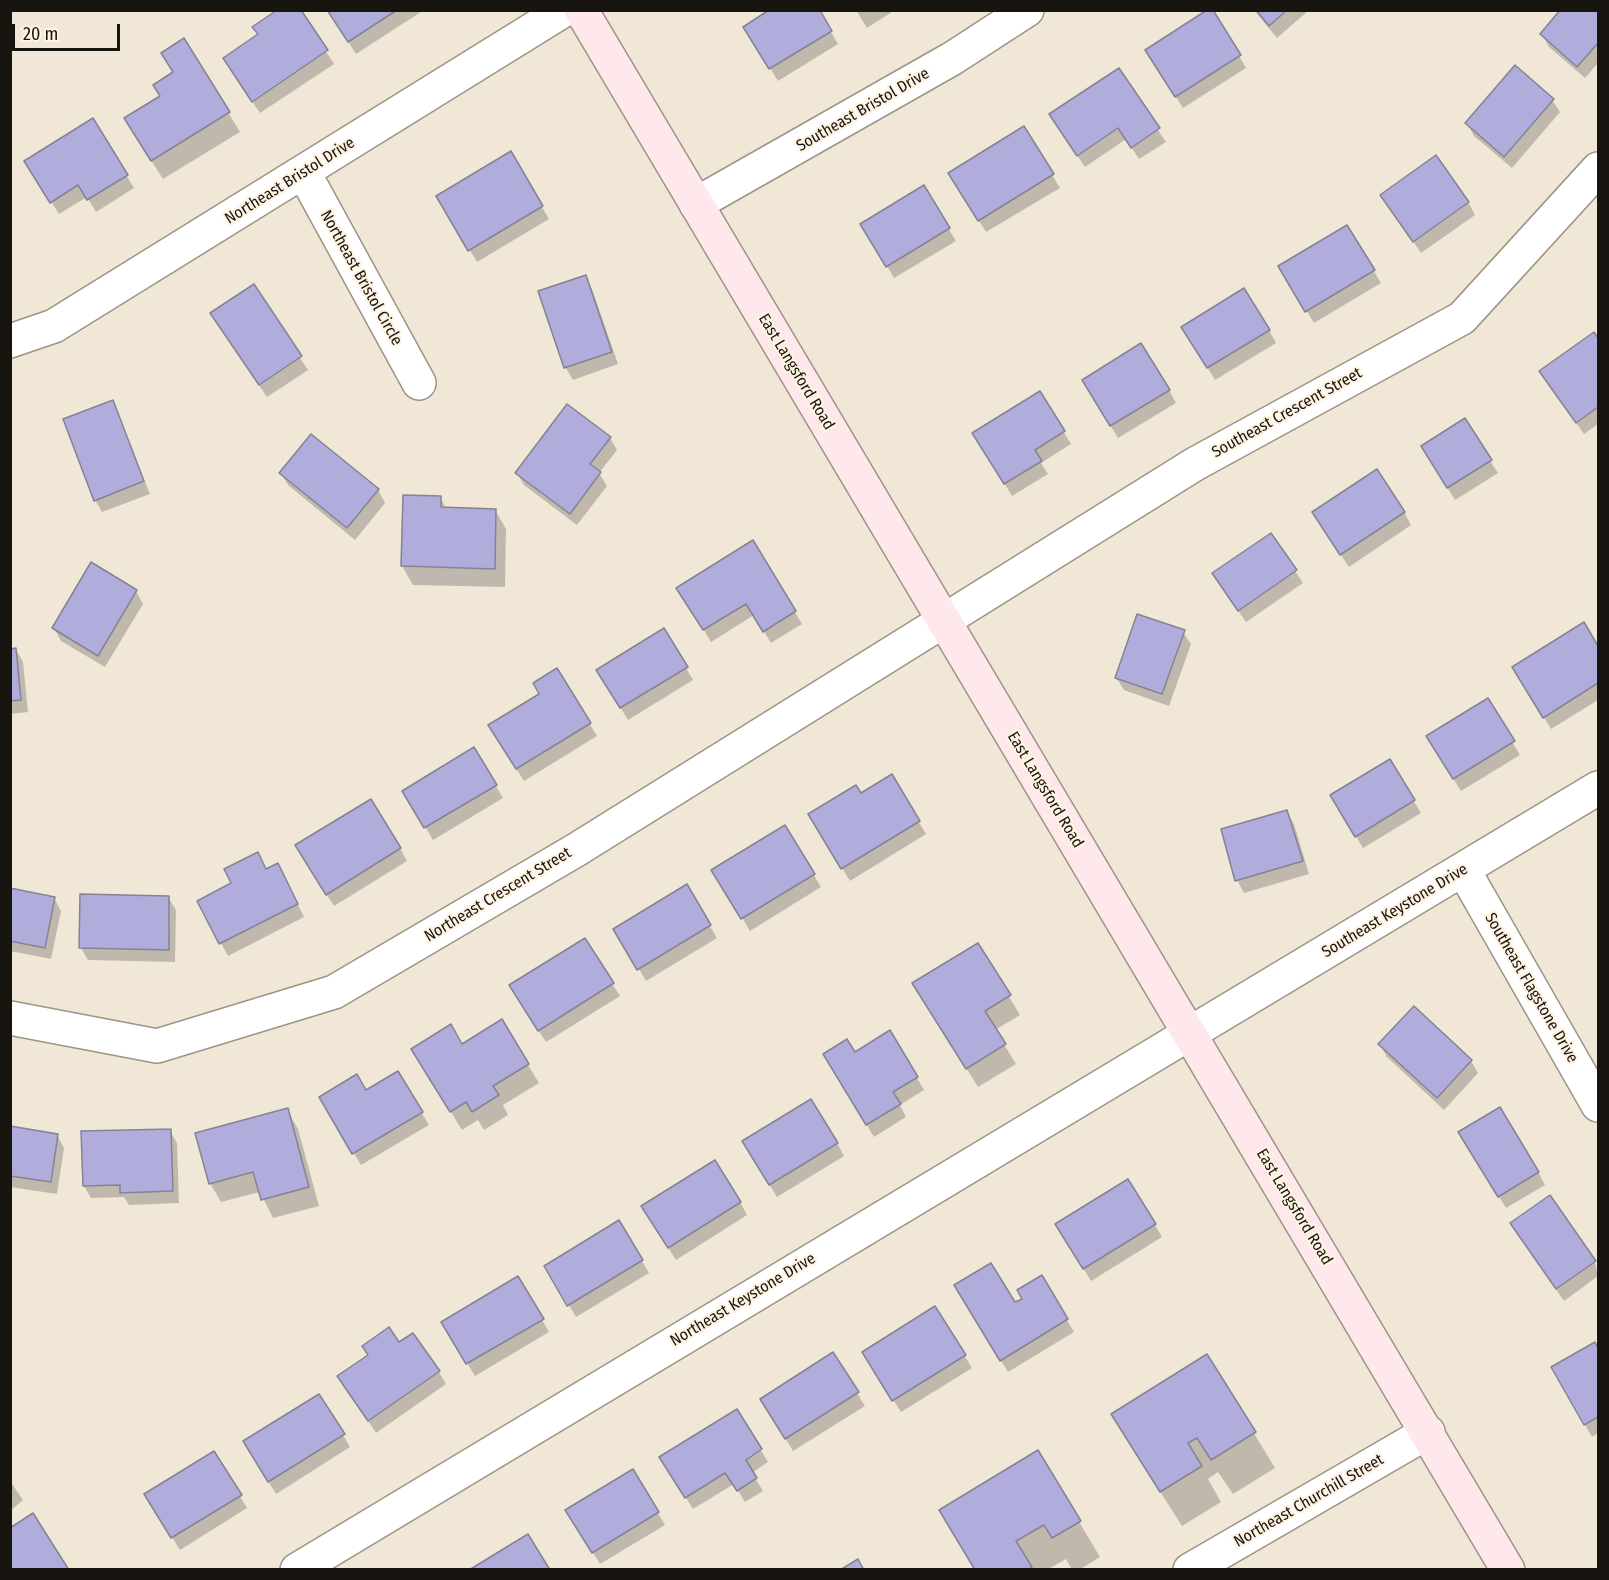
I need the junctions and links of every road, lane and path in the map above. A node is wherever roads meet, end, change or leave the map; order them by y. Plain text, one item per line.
1 (564, 10) edge
2 (581, 10) edge
3 (1027, 10) edge
4 (1599, 169) edge
5 (304, 174) junction
6 (696, 204) junction
7 (10, 341) edge
8 (419, 383) dead end
9 (944, 620) junction
10 (1599, 788) edge
11 (1464, 871) junction
12 (10, 1017) edge
13 (1190, 1032) junction
14 (1599, 1105) edge
15 (1428, 1432) junction
16 (297, 1569) edge
17 (1190, 1569) edge
18 (1508, 1569) edge

1 - 5 street, Northeast Bristol Drive
2 - 6 street, East Langsford Road
3 - 6 street, Southeast Bristol Drive
4 - 9 street, Southeast Crescent Street
5 - 7 street, Northeast Bristol Drive
5 - 8 street, Northeast Bristol Circle
6 - 9 street, East Langsford Road
9 - 12 street, Northeast Crescent Street
9 - 13 street, East Langsford Road
10 - 11 street, Southeast Keystone Drive
11 - 13 street, Southeast Keystone Drive
11 - 14 street, Southeast Flagstone Drive
13 - 15 street, East Langsford Road
13 - 16 street, Northeast Keystone Drive
15 - 17 street, Northeast Churchill Street
15 - 18 street, East Langsford Road

